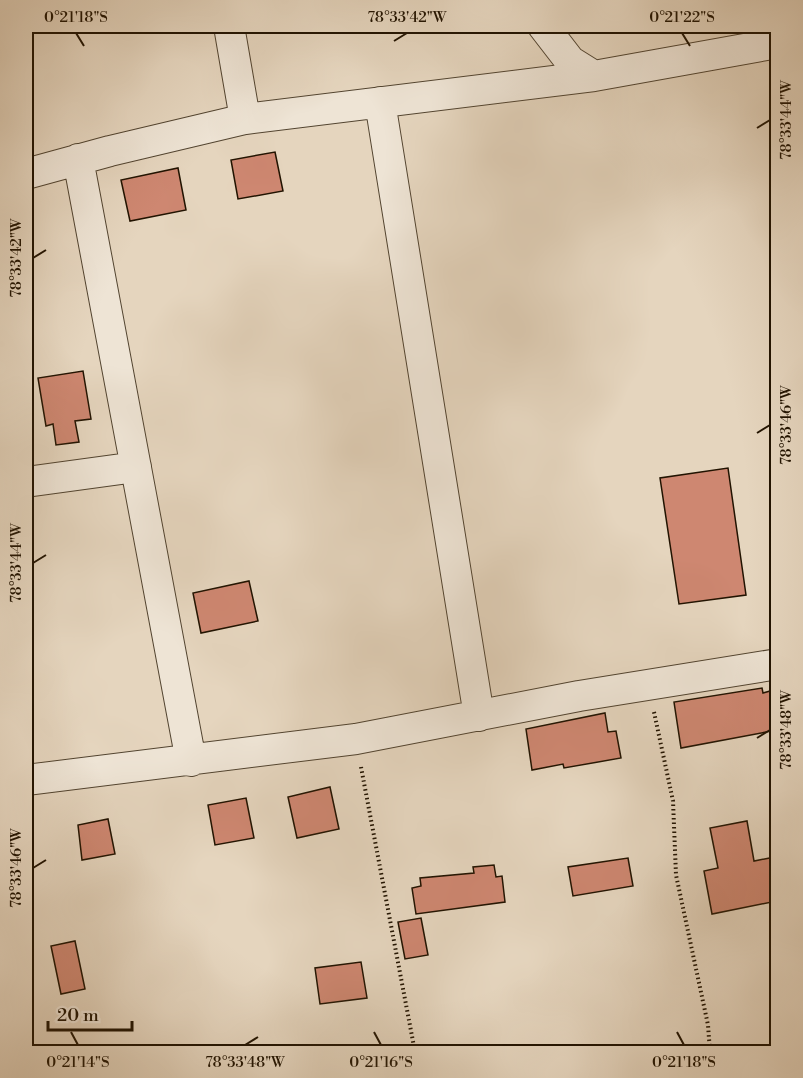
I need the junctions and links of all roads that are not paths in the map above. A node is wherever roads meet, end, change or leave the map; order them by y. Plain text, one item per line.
1 (229, 26) edge
2 (543, 26) edge
3 (777, 43) edge
4 (594, 76) junction
5 (380, 102) junction
6 (245, 119) junction
7 (78, 159) junction
8 (28, 172) edge
9 (136, 467) junction
10 (26, 482) edge
11 (777, 664) edge
12 (479, 716) junction
13 (191, 761) junction
14 (26, 780) edge

1 - 6 street
2 - 4 street
3 - 4 street
4 - 5 street
5 - 6 street
5 - 12 street
6 - 7 street
7 - 8 street
7 - 9 street
9 - 10 street
9 - 13 street
11 - 12 street
12 - 13 street
13 - 14 street

